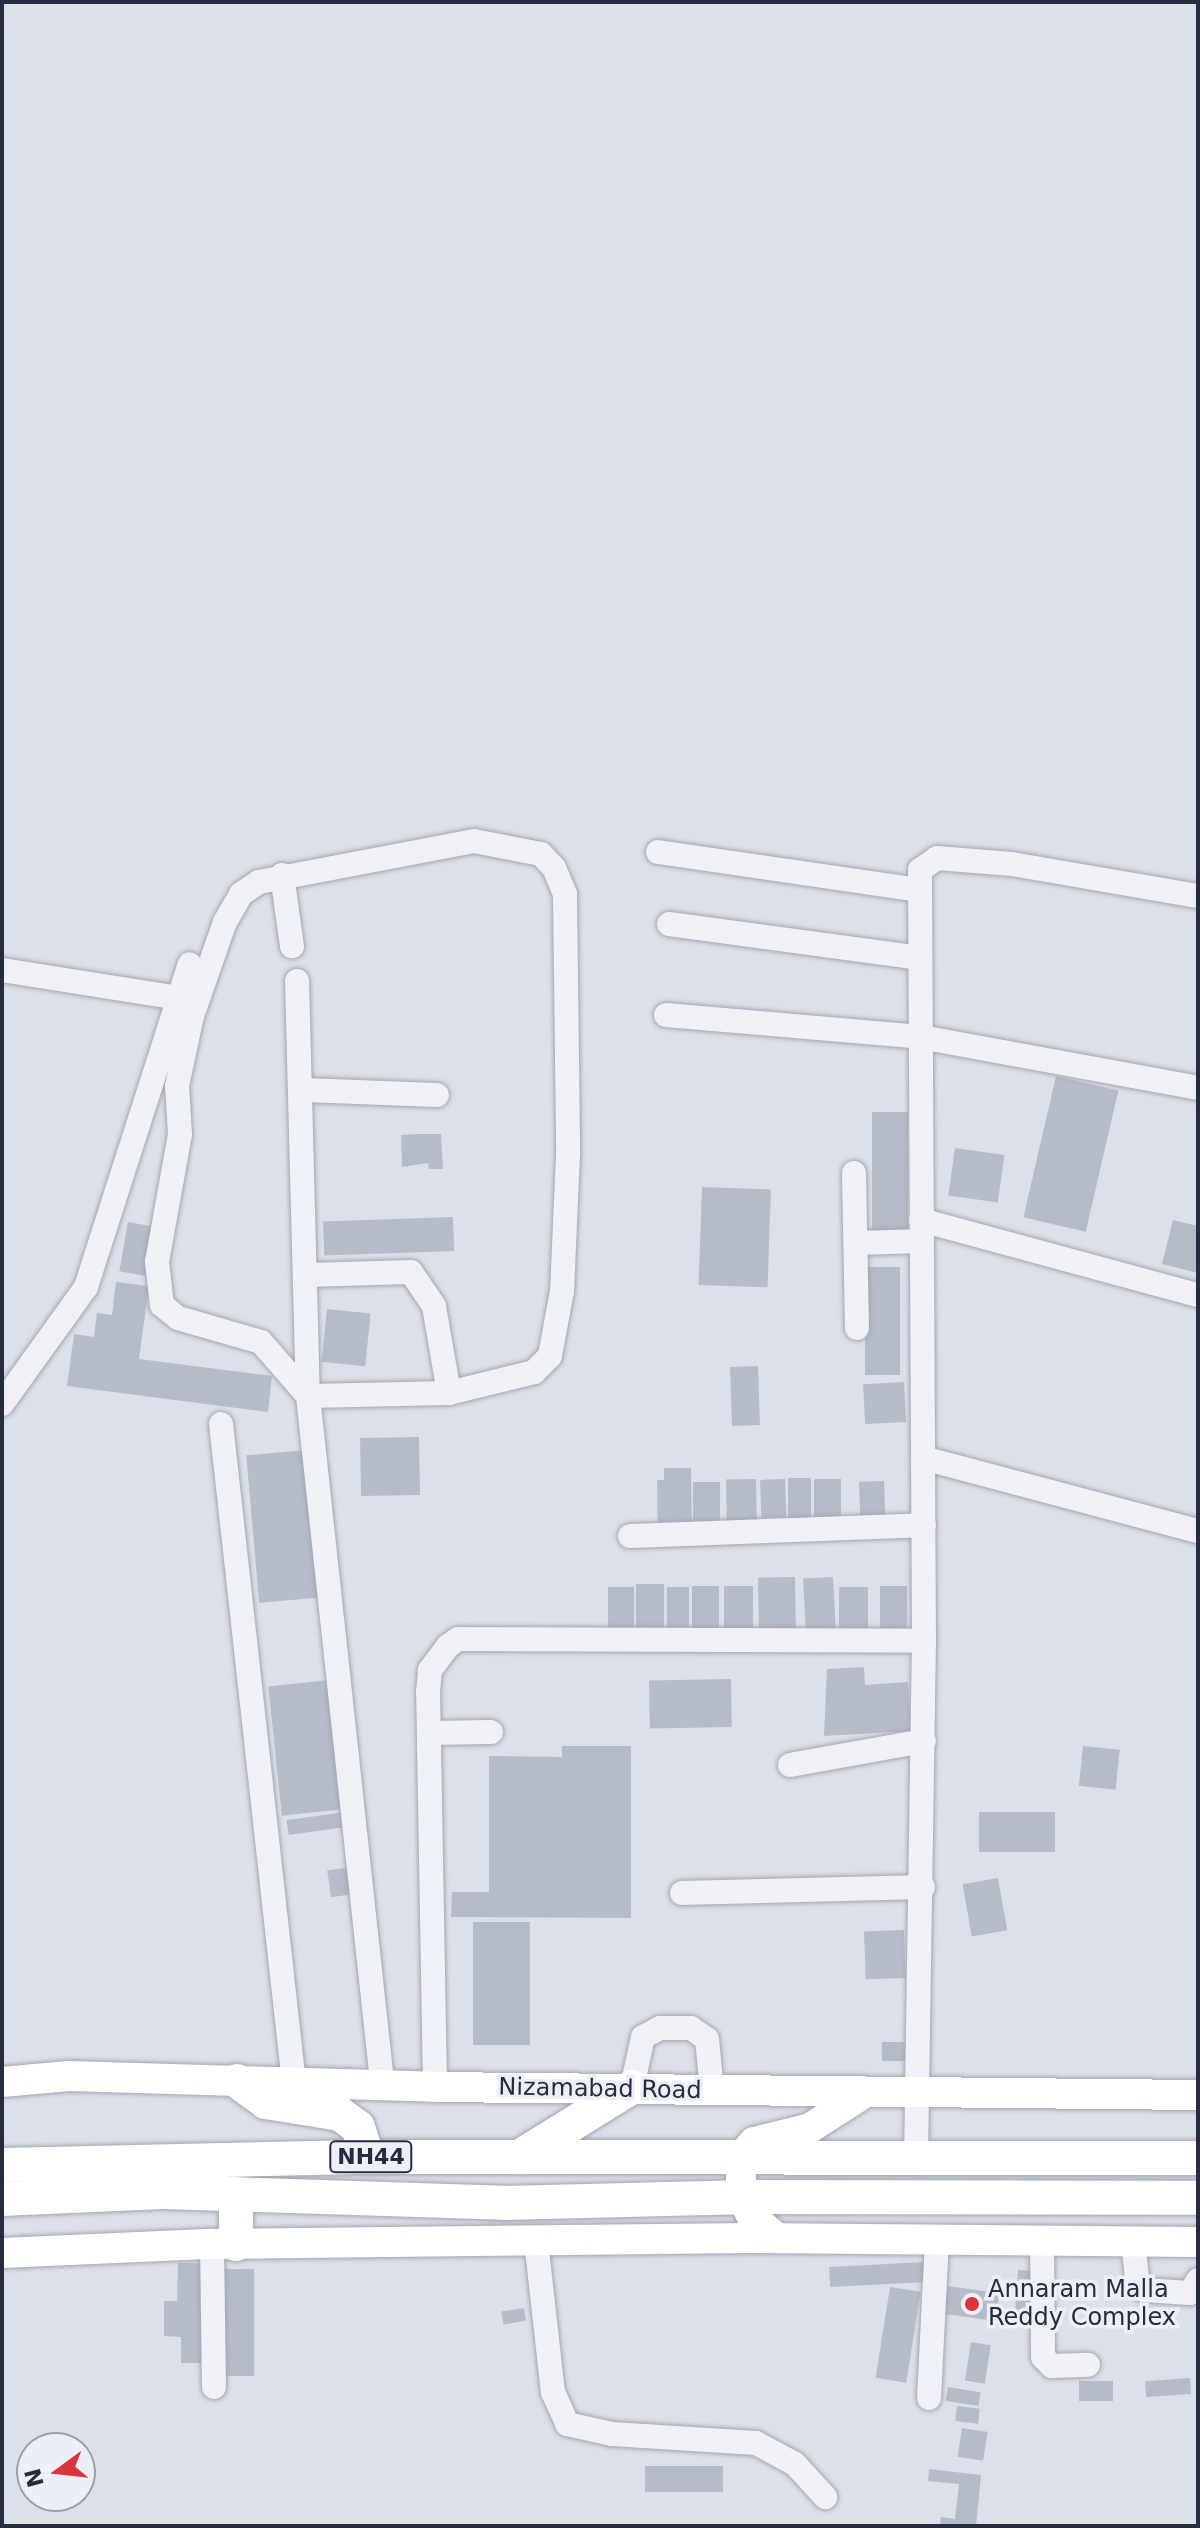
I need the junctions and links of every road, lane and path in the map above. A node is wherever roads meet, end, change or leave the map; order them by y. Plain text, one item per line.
1 (658, 852) dead end
2 (282, 875) junction
3 (918, 890) junction
4 (1198, 896) edge
5 (669, 924) dead end
6 (292, 946) dead end
7 (919, 958) junction
8 (190, 964) dead end
9 (2, 970) edge
10 (297, 981) dead end
11 (179, 998) junction
12 (666, 1015) dead end
13 (921, 1037) junction
14 (1198, 1088) edge
15 (304, 1090) junction
16 (437, 1095) dead end
17 (854, 1173) dead end
18 (921, 1231) junction
19 (857, 1243) junction
20 (307, 1275) junction
21 (1198, 1295) edge
22 (857, 1328) dead end
23 (449, 1393) junction
24 (308, 1396) junction
25 (2, 1404) edge
26 (221, 1424) dead end
27 (923, 1458) junction
28 (924, 1525) junction
29 (1198, 1531) edge
30 (630, 1536) dead end
31 (924, 1641) junction
32 (491, 1732) dead end
33 (430, 1733) junction
34 (924, 1741) junction
35 (790, 1765) dead end
36 (923, 1887) junction
37 (682, 1893) dead end
38 (237, 2081) junction
39 (2, 2082) edge
40 (382, 2082) junction
41 (294, 2083) junction
42 (435, 2087) junction
43 (632, 2087) junction
44 (921, 2090) junction
45 (712, 2091) junction
46 (866, 2092) junction
47 (1198, 2095) edge
48 (367, 2157) junction
49 (519, 2157) junction
50 (689, 2157) junction
51 (740, 2158) junction
52 (1198, 2158) edge
53 (916, 2160) junction
54 (2, 2165) edge
55 (236, 2194) junction
56 (686, 2197) junction
57 (742, 2197) junction
58 (1198, 2198) edge
59 (2, 2199) edge
60 (777, 2238) junction
61 (937, 2239) junction
62 (1042, 2240) junction
63 (536, 2241) junction
64 (1133, 2241) junction
65 (1198, 2242) edge
66 (224, 2244) junction
67 (2, 2253) edge
68 (1198, 2280) edge
69 (1088, 2365) dead end
70 (214, 2387) dead end
71 (929, 2398) dead end
72 (825, 2497) dead end

1 - 3 street
2 - 6 street
2 - 23 street
2 - 24 street
3 - 4 street
3 - 7 street
5 - 7 street
7 - 13 street
8 - 11 street
9 - 11 street
10 - 15 street
11 - 25 street
12 - 13 street
13 - 14 street
13 - 18 street
15 - 16 street
15 - 20 street
17 - 19 street
18 - 19 street
18 - 21 street
18 - 27 street
19 - 22 street
20 - 23 street
20 - 24 street
23 - 24 street
24 - 40 street
26 - 41 street
27 - 28 street
27 - 29 street
28 - 30 street
28 - 31 street
31 - 33 street
31 - 34 street
32 - 33 street
33 - 42 street
34 - 35 street
34 - 36 street
36 - 37 street
36 - 44 street
38 - 39 main road, Nizamabad Road
38 - 41 main road, Nizamabad Road
38 - 48 highway
40 - 41 main road, Nizamabad Road
40 - 42 main road, Nizamabad Road
42 - 43 main road, Nizamabad Road
43 - 45 main road, Nizamabad Road
43 - 45 street
43 - 49 highway
44 - 46 main road, Nizamabad Road
44 - 47 main road, Nizamabad Road
44 - 53 street
45 - 46 main road, Nizamabad Road
46 - 51 main road
48 - 49 highway, NH44
48 - 54 highway, NH44
49 - 50 highway, NH44
50 - 51 highway, NH44
50 - 56 highway
51 - 53 highway, NH44
51 - 57 main road
52 - 53 highway, NH44
55 - 56 highway, NH44
55 - 59 highway, NH44
55 - 66 highway
56 - 57 highway, NH44
57 - 58 highway, NH44
57 - 60 main road
60 - 61 main road
60 - 63 main road
61 - 62 main road
61 - 71 street
62 - 64 main road
62 - 69 street
63 - 66 main road
63 - 72 street
64 - 65 main road
64 - 68 street
66 - 67 main road
66 - 70 street

